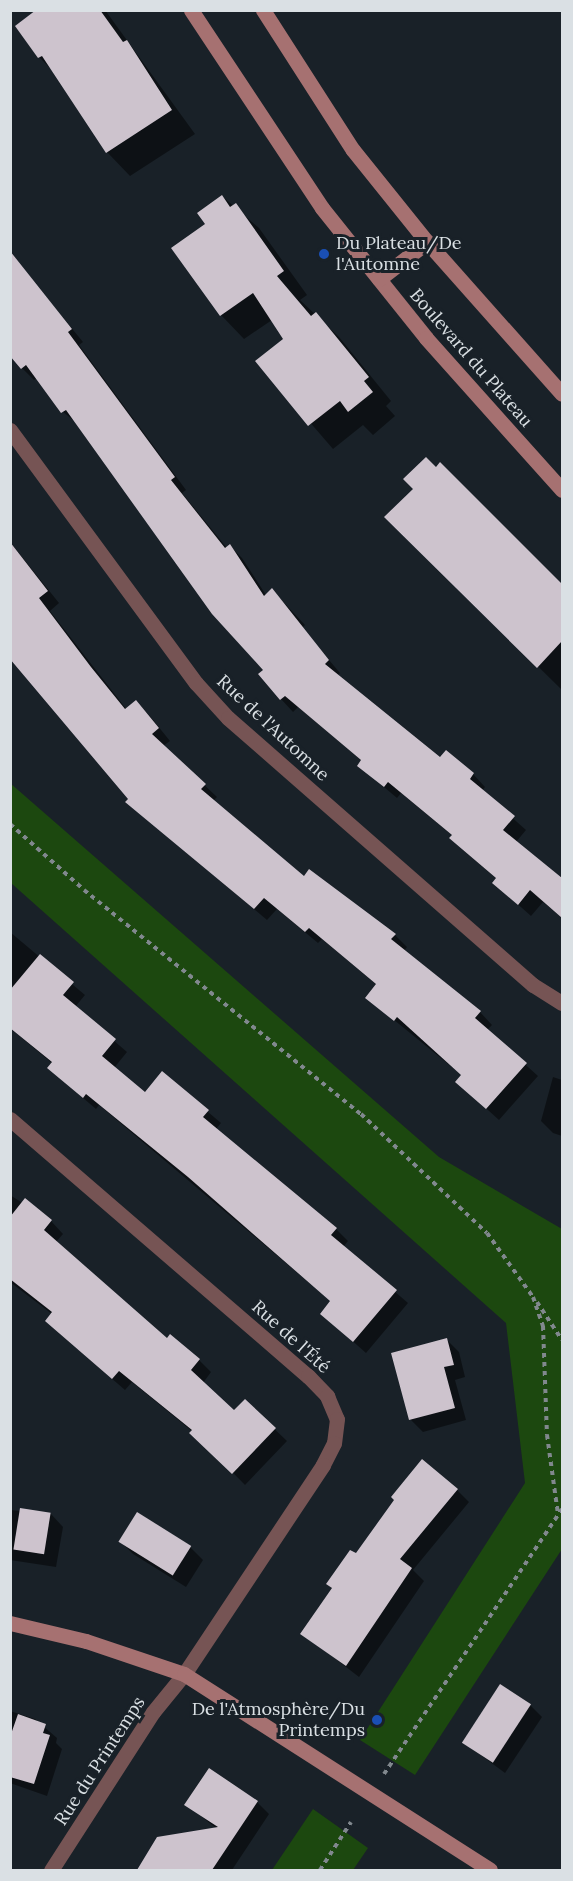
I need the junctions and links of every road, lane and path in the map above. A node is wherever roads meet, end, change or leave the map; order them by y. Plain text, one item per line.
1 (191, 10) edge
2 (263, 10) edge
3 (428, 242) junction
4 (379, 279) junction
5 (562, 394) edge
6 (10, 430) edge
7 (562, 489) edge
8 (10, 824) edge
9 (562, 1003) edge
10 (10, 1119) edge
11 (533, 1297) junction
12 (562, 1340) edge
13 (562, 1509) edge
14 (558, 1514) junction
15 (10, 1623) edge
16 (184, 1674) junction
17 (379, 1783) dead end
18 (351, 1822) dead end
19 (51, 1870) edge
20 (320, 1870) edge
21 (490, 1870) edge

1 - 4 main road, Boulevard du Plateau
2 - 3 main road
3 - 4 main road
3 - 5 main road
4 - 7 main road, Boulevard du Plateau
6 - 9 street, Rue de l'Automne
8 - 11 path
10 - 16 street, Rue de l'Été
11 - 12 path
11 - 14 path
13 - 14 path
14 - 17 path
15 - 16 main road
16 - 19 street, Rue du Printemps
16 - 21 main road
18 - 20 path

